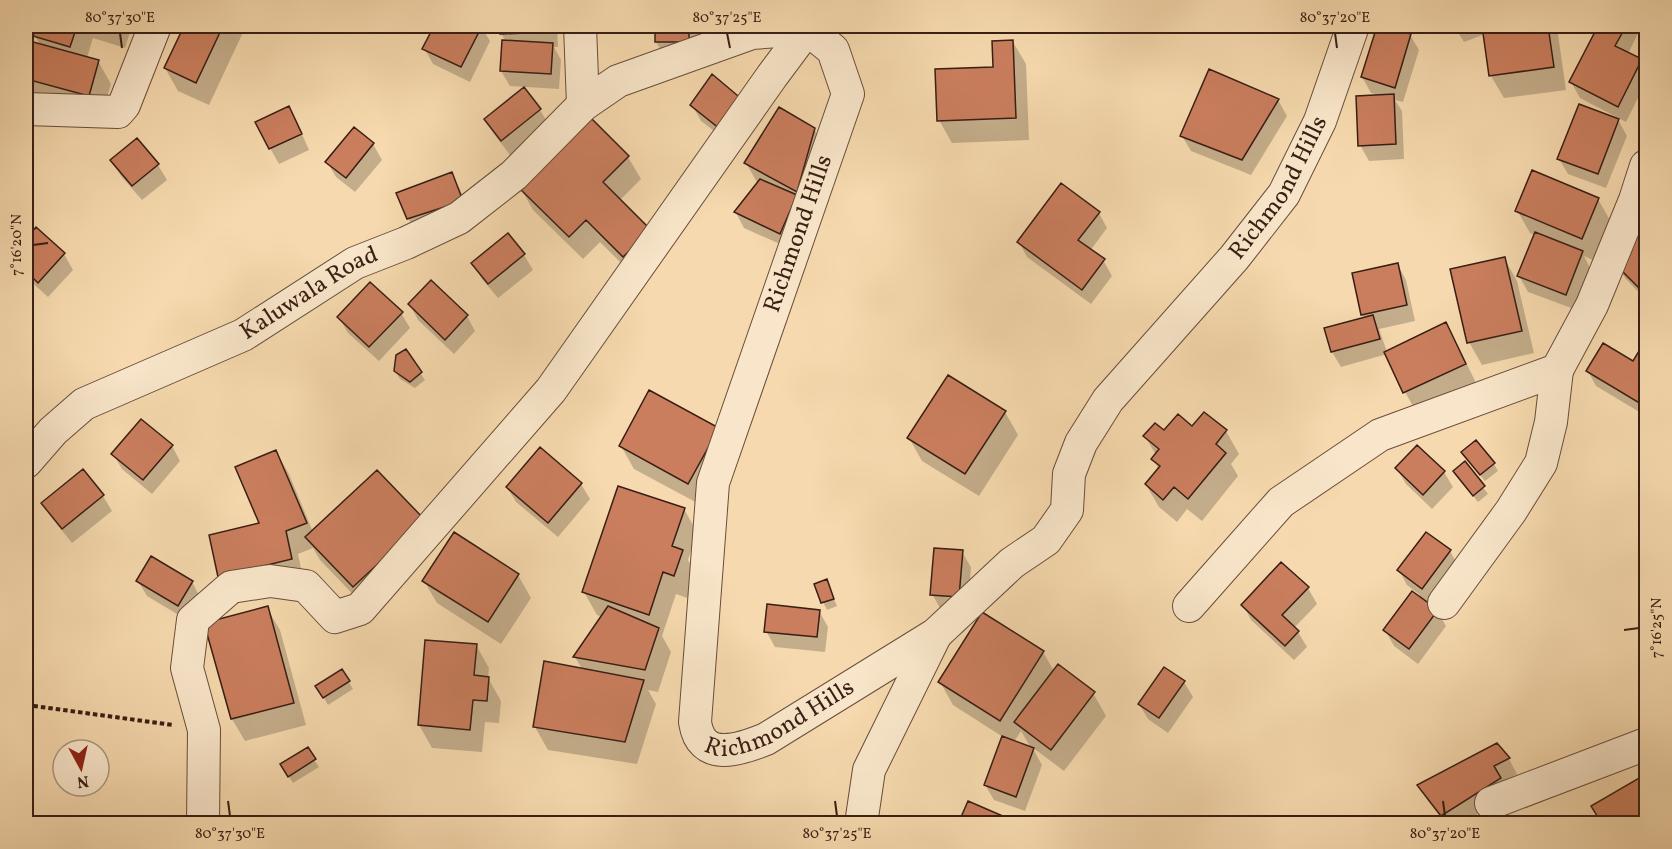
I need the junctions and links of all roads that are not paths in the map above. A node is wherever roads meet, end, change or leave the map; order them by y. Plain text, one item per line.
1 (155, 26) edge
2 (580, 26) edge
3 (1353, 26) edge
4 (807, 29) junction
5 (583, 105) junction
6 (26, 109) edge
7 (1647, 166) edge
8 (1557, 370) junction
9 (26, 462) edge
10 (1444, 603) dead end
11 (1189, 606) dead end
12 (936, 634) junction
13 (1647, 744) edge
14 (1491, 803) dead end
15 (203, 824) edge
16 (861, 824) edge

1 - 6 street
2 - 5 street
3 - 12 street, Richmond Hills
4 - 5 street
4 - 12 street, Richmond Hills
4 - 15 street
5 - 9 street, Kaluwala Road
7 - 8 street
8 - 10 street
8 - 11 street
12 - 16 street
13 - 14 street

